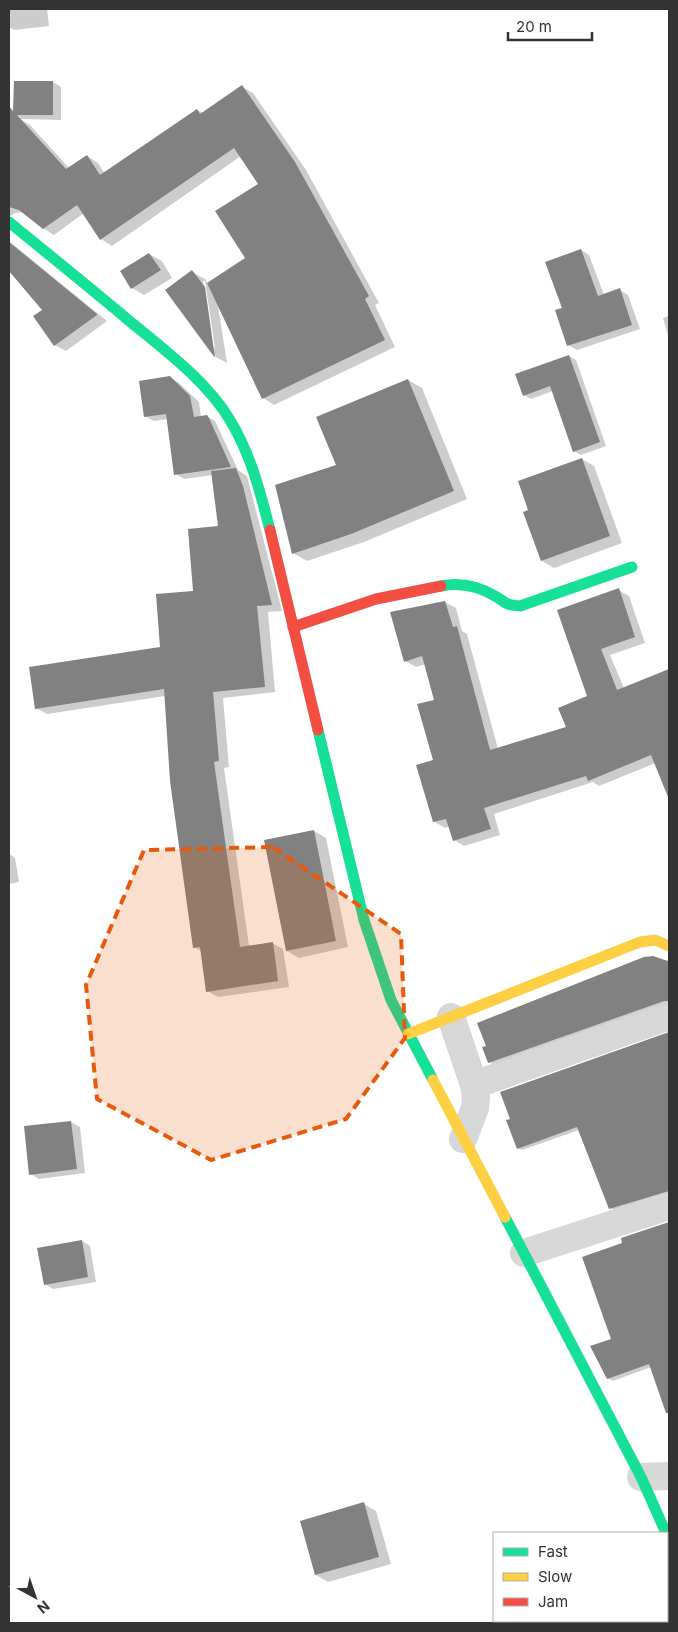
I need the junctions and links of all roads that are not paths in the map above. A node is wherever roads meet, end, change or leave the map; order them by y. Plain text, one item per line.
1 (9, 222) edge
2 (632, 567) dead end
3 (293, 627) junction
4 (669, 946) edge
5 (669, 1016) edge
6 (451, 1017) junction
7 (408, 1034) junction
8 (474, 1085) junction
9 (463, 1139) junction
10 (669, 1206) edge
11 (524, 1253) junction
12 (669, 1476) edge
13 (641, 1477) junction
14 (665, 1532) edge

1 - 3 street
2 - 3 street
3 - 7 street
4 - 6 street
5 - 8 street
6 - 7 street
6 - 8 street
7 - 9 street
8 - 9 street
9 - 11 street
10 - 11 street
11 - 13 street
12 - 13 street
13 - 14 street

